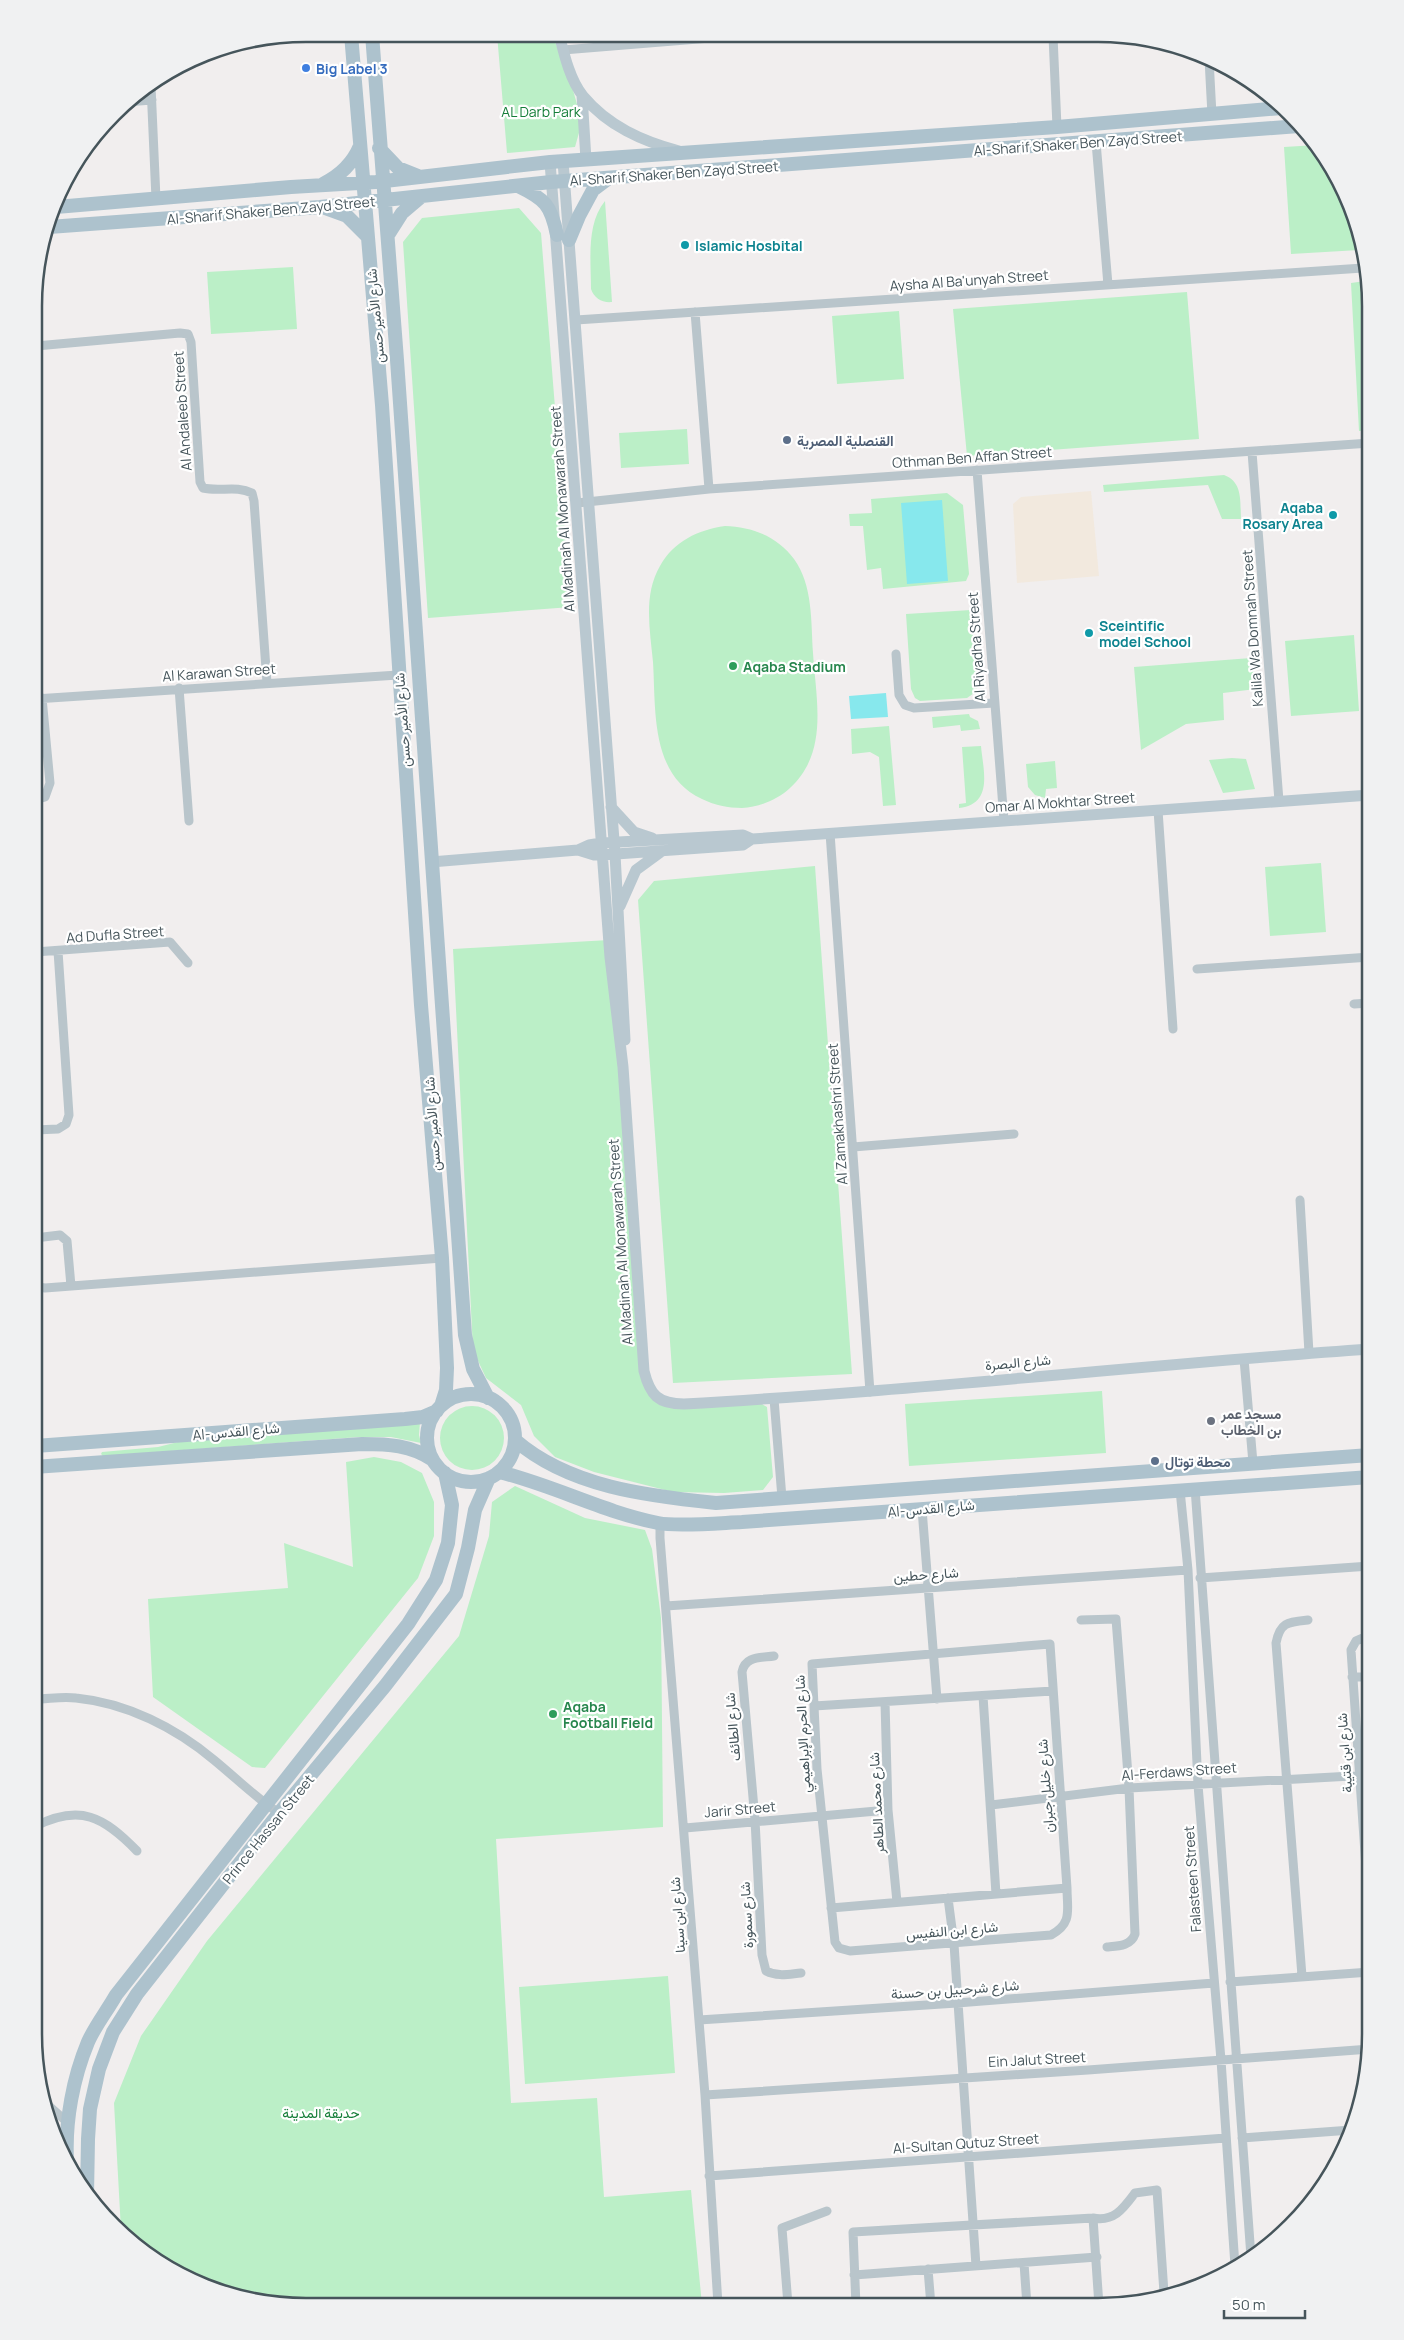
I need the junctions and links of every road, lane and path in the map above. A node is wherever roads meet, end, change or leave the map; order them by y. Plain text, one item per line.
1 (352, 42) edge
2 (372, 42) edge
3 (561, 42) edge
4 (661, 42) edge
5 (1053, 42) edge
6 (563, 50) junction
7 (1209, 68) edge
8 (152, 93) edge
9 (582, 95) junction
10 (152, 100) junction
11 (141, 101) edge
12 (1273, 109) edge
13 (1212, 114) junction
14 (1057, 127) junction
15 (1291, 127) edge
16 (940, 135) junction
17 (1096, 142) junction
18 (360, 146) junction
19 (379, 148) junction
20 (944, 152) junction
21 (685, 153) junction
22 (586, 160) junction
23 (557, 162) junction
24 (421, 177) junction
25 (610, 178) junction
26 (382, 181) junction
27 (558, 181) junction
28 (363, 182) junction
29 (321, 185) junction
30 (517, 185) junction
31 (422, 196) junction
32 (156, 198) junction
33 (384, 200) junction
34 (364, 202) junction
35 (62, 207) edge
36 (320, 207) junction
37 (60, 211) edge
38 (65, 226) junction
39 (55, 227) edge
40 (388, 235) junction
41 (368, 237) junction
42 (563, 238) junction
43 (1358, 268) edge
44 (1108, 285) junction
45 (695, 312) junction
46 (576, 320) junction
47 (42, 345) edge
48 (1362, 444) edge
49 (1252, 452) junction
50 (976, 470) junction
51 (710, 489) junction
52 (588, 500) junction
53 (577, 502) junction
54 (410, 557) junction
55 (392, 558) junction
56 (896, 654) dead end
57 (398, 676) junction
58 (267, 683) junction
59 (179, 688) junction
60 (42, 699) edge
61 (994, 703) junction
62 (42, 722) edge
63 (1362, 796) edge
64 (42, 798) edge
65 (1279, 801) junction
66 (611, 807) junction
67 (1158, 810) junction
68 (188, 820) dead end
69 (1004, 821) junction
70 (830, 833) junction
71 (662, 845) junction
72 (615, 848) junction
73 (602, 849) junction
74 (431, 862) junction
75 (618, 910) junction
76 (58, 951) junction
77 (42, 952) edge
78 (1362, 958) edge
79 (188, 963) dead end
80 (1198, 969) dead end
81 (440, 991) junction
82 (421, 993) junction
83 (1354, 1004) dead end
84 (1362, 1004) edge
85 (1173, 1030) dead end
86 (623, 1067) junction
87 (42, 1130) edge
88 (1014, 1134) dead end
89 (854, 1146) junction
90 (1300, 1200) dead end
91 (42, 1237) edge
92 (442, 1258) junction
93 (71, 1286) junction
94 (42, 1288) edge
95 (1362, 1350) edge
96 (1309, 1353) junction
97 (1244, 1359) junction
98 (870, 1392) junction
99 (488, 1398) junction
100 (774, 1399) junction
101 (669, 1404) joint
102 (439, 1408) junction
103 (515, 1440) junction
104 (89, 1443) junction
105 (42, 1446) edge
106 (1362, 1456) edge
107 (1343, 1457) junction
108 (1313, 1459) junction
109 (433, 1460) junction
110 (91, 1463) junction
111 (1253, 1463) junction
112 (42, 1466) edge
113 (445, 1473) junction
114 (494, 1475) junction
115 (1362, 1478) edge
116 (1046, 1479) junction
117 (1340, 1479) junction
118 (1022, 1480) junction
119 (1314, 1480) junction
120 (1195, 1488) junction
121 (1180, 1490) junction
122 (782, 1498) junction
123 (1050, 1499) junction
124 (1020, 1500) junction
125 (922, 1509) junction
126 (660, 1524) junction
127 (1362, 1567) edge
128 (1188, 1570) junction
129 (1200, 1578) junction
130 (928, 1587) junction
131 (666, 1606) junction
132 (1081, 1620) dead end
133 (1308, 1620) dead end
134 (1362, 1639) edge
135 (1050, 1644) joint
136 (933, 1653) junction
137 (774, 1656) dead end
138 (1352, 1677) junction
139 (1362, 1677) edge
140 (1053, 1692) junction
141 (983, 1696) junction
142 (936, 1698) junction
143 (42, 1700) edge
144 (885, 1702) junction
145 (814, 1706) junction
146 (1360, 1776) junction
147 (1287, 1778) junction
148 (1215, 1782) junction
149 (1198, 1785) junction
150 (1129, 1788) junction
151 (1059, 1797) junction
152 (1362, 1799) edge
153 (266, 1804) junction
154 (990, 1804) junction
155 (888, 1810) junction
156 (280, 1813) junction
157 (822, 1816) junction
158 (755, 1820) junction
159 (42, 1824) edge
160 (685, 1828) junction
161 (136, 1851) dead end
162 (1066, 1888) junction
163 (996, 1894) junction
164 (948, 1898) junction
165 (897, 1902) junction
166 (831, 1908) junction
167 (1065, 1926) joint
168 (954, 1944) junction
169 (1107, 1947) dead end
170 (838, 1948) joint
171 (1362, 1972) edge
172 (802, 1973) dead end
173 (1302, 1976) junction
174 (1230, 1982) junction
175 (1214, 1983) junction
176 (957, 2003) junction
177 (698, 2020) junction
178 (1361, 2049) edge
179 (1237, 2058) junction
180 (1221, 2060) junction
181 (963, 2077) junction
182 (705, 2095) junction
183 (53, 2110) edge
184 (68, 2123) junction
185 (1343, 2131) edge
186 (1226, 2138) junction
187 (1242, 2138) junction
188 (67, 2144) edge
189 (967, 2157) junction
190 (709, 2176) junction
191 (87, 2180) edge
192 (826, 2211) dead end
193 (1093, 2218) junction
194 (973, 2225) junction
195 (1250, 2248) edge
196 (1097, 2257) junction
197 (1235, 2259) edge
198 (1024, 2262) junction
199 (976, 2266) junction
200 (928, 2269) junction
201 (854, 2275) junction
202 (1164, 2289) edge
203 (718, 2298) edge
204 (787, 2298) edge
205 (855, 2298) edge
206 (930, 2298) edge
207 (1026, 2298) edge
208 (1099, 2298) edge

1 - 18 main road, شارع الأمير حسن
2 - 19 main road, شارع الأمير حسن
3 - 6 main road
4 - 6 street
5 - 14 street
6 - 9 main road
7 - 13 street
8 - 10 street
9 - 21 main road
9 - 22 main road
10 - 11 street
10 - 32 street
12 - 13 main road, Al-Sharif Shaker Ben Zayd Street
13 - 14 main road, Al-Sharif Shaker Ben Zayd Street
14 - 16 main road, Al-Sharif Shaker Ben Zayd Street
15 - 17 main road, Al-Sharif Shaker Ben Zayd Street
16 - 20 main road
16 - 21 main road, Al-Sharif Shaker Ben Zayd Street
17 - 20 main road, Al-Sharif Shaker Ben Zayd Street
17 - 44 street
18 - 28 main road, شارع الأمير حسن
18 - 29 main road
19 - 24 main road
19 - 26 main road, شارع الأمير حسن
20 - 25 main road, Al-Sharif Shaker Ben Zayd Street
21 - 22 main road, Al-Sharif Shaker Ben Zayd Street
22 - 23 main road, Al-Sharif Shaker Ben Zayd Street
23 - 24 main road, Al-Sharif Shaker Ben Zayd Street
23 - 27 main road, Al Madinah Al Monawarah Street
24 - 26 main road, Al-Sharif Shaker Ben Zayd Street
25 - 27 main road, Al-Sharif Shaker Ben Zayd Street
25 - 42 main road
26 - 28 main road, Al-Sharif Shaker Ben Zayd Street
26 - 33 main road, شارع الأمير حسن
27 - 30 main road, Al-Sharif Shaker Ben Zayd Street
27 - 42 main road, Al Madinah Al Monawarah Street
28 - 29 main road, Al-Sharif Shaker Ben Zayd Street
28 - 34 main road, شارع الأمير حسن
29 - 32 main road, Al-Sharif Shaker Ben Zayd Street
30 - 31 main road, Al-Sharif Shaker Ben Zayd Street
30 - 42 main road
31 - 33 main road, Al-Sharif Shaker Ben Zayd Street
31 - 40 main road
32 - 35 main road, Al-Sharif Shaker Ben Zayd Street
33 - 34 main road, Al-Sharif Shaker Ben Zayd Street
33 - 40 main road, شارع الأمير حسن
34 - 36 main road, Al-Sharif Shaker Ben Zayd Street
34 - 41 main road, شارع الأمير حسن
36 - 38 main road, Al-Sharif Shaker Ben Zayd Street
36 - 41 main road
37 - 38 main road
38 - 39 main road, Al-Sharif Shaker Ben Zayd Street
40 - 54 main road, شارع الأمير حسن
41 - 55 main road, شارع الأمير حسن
42 - 46 main road, Al Madinah Al Monawarah Street
42 - 53 main road, Al Madinah Al Monawarah Street
43 - 44 street, Aysha Al Ba'unyah Street
44 - 45 street, Aysha Al Ba'unyah Street
45 - 46 street, Aysha Al Ba'unyah Street
45 - 51 street
46 - 52 main road, Al Madinah Al Monawarah Street
47 - 58 street, Al Andaleeb Street
48 - 49 street, Othman Ben Affan Street
49 - 50 street, Othman Ben Affan Street
49 - 65 street, Kalila Wa Domnah Street
50 - 51 street, Othman Ben Affan Street
50 - 61 street, Al Riyadha Street
51 - 52 street, Othman Ben Affan Street
52 - 53 street, Othman Ben Affan Street
52 - 66 main road, Al Madinah Al Monawarah Street
53 - 73 main road, Al Madinah Al Monawarah Street
54 - 55 main road
54 - 74 main road, شارع الأمير حسن
55 - 57 main road, شارع الأمير حسن
56 - 61 street
57 - 58 street, Al Karawan Street
57 - 82 main road, شارع الأمير حسن
58 - 59 street, Al Karawan Street
59 - 60 street, Al Karawan Street
59 - 68 street
61 - 69 street, Al Riyadha Street
62 - 64 street, Al Karawan Street
63 - 65 main road, Omar Al Mokhtar Street
65 - 67 main road, Omar Al Mokhtar Street
66 - 71 main road
66 - 72 main road, Al Madinah Al Monawarah Street
67 - 69 main road, Omar Al Mokhtar Street
67 - 85 street
69 - 70 main road, Omar Al Mokhtar Street
70 - 71 main road, Omar Al Mokhtar Street
70 - 89 street, Al Zamakhashri Street
71 - 72 main road, Omar Al Mokhtar Street
71 - 75 main road
72 - 73 main road, Omar Al Mokhtar Street
72 - 75 main road, Al Madinah Al Monawarah Street
73 - 74 main road, Omar Al Mokhtar Street
73 - 86 main road, Al Madinah Al Monawarah Street
74 - 81 main road, شارع الأمير حسن
75 - 86 main road, Al Madinah Al Monawarah Street
76 - 77 street, Ad Dufla Street
76 - 79 street, Ad Dufla Street
76 - 87 street
78 - 80 street
81 - 82 main road
81 - 99 main road, شارع الأمير حسن
82 - 92 main road, شارع الأمير حسن
83 - 84 street
86 - 101 main road, Al Madinah Al Monawarah Street
88 - 89 street
89 - 98 street, Al Zamakhashri Street
90 - 96 street
91 - 93 street
92 - 93 street
92 - 102 main road, شارع الأمير حسن
93 - 94 street
95 - 96 main road, شارع البصرة
96 - 97 main road, شارع البصرة
97 - 98 main road, شارع البصرة
97 - 111 street
98 - 100 main road, شارع البصرة
99 - 102 main road
99 - 103 main road
100 - 101 main road, شارع البصرة
100 - 122 street
102 - 104 main road, Al-شارع القدس
102 - 109 main road
103 - 114 main road
103 - 122 main road, Al-شارع القدس
104 - 105 main road, Al-شارع القدس
104 - 110 main road
106 - 107 main road, Al-شارع القدس
107 - 108 main road, Al-شارع القدس
107 - 117 main road
108 - 111 main road, Al-شارع القدس
108 - 119 main road
109 - 110 main road, Al-شارع القدس
109 - 113 main road
110 - 112 main road, Al-شارع القدس
111 - 116 main road, Al-شارع القدس
113 - 114 main road
113 - 153 main road, Prince Hassan Street
114 - 126 main road, Al-شارع القدس
114 - 156 main road, Prince Hassan Street
115 - 117 main road, Al-شارع القدس
116 - 118 main road, Al-شارع القدس
116 - 123 main road
117 - 119 main road, Al-شارع القدس
118 - 122 main road, Al-شارع القدس
118 - 124 main road
119 - 120 main road, Al-شارع القدس
120 - 121 main road, Al-شارع القدس
120 - 129 street
121 - 123 main road, Al-شارع القدس
121 - 128 street, Falasteen Street
123 - 124 main road, Al-شارع القدس
124 - 125 main road, Al-شارع القدس
125 - 126 main road, Al-شارع القدس
125 - 130 street
126 - 131 street, شارع ابن سينا
127 - 129 street
128 - 130 street, شارع حطين
128 - 149 street, Falasteen Street
129 - 148 street
130 - 131 street, شارع حطين
130 - 136 street
131 - 160 street, شارع ابن سينا
132 - 150 street
133 - 147 street
134 - 138 street, شارع ابن قتيبة
135 - 136 street, شارع الحرم الإبراهيمي
135 - 140 street, شارع خليل جبران
136 - 142 street
136 - 145 street, شارع الحرم الإبراهيمي
137 - 158 street, شارع الطائف
138 - 139 street
138 - 146 street, شارع ابن قتيبة
140 - 141 street
140 - 151 street, شارع خليل جبران
141 - 142 street
141 - 154 street
142 - 144 street
143 - 153 street
144 - 145 street
144 - 155 street, شارع محمد الطاهر
145 - 157 street, شارع الحرم الإبراهيمي
146 - 147 street, Al-Ferdaws Street
146 - 152 street, شارع ابن قتيبة
147 - 148 street, Al-Ferdaws Street
147 - 173 street
148 - 149 street, Al-Ferdaws Street
148 - 174 street
149 - 150 street, Al-Ferdaws Street
149 - 175 street, Falasteen Street
150 - 151 street, Al-Ferdaws Street
150 - 169 street
151 - 154 street, Al-Ferdaws Street
151 - 162 street, شارع خليل جبران
153 - 156 street
153 - 184 main road, Prince Hassan Street
154 - 163 street
155 - 157 street, Jarir Street
155 - 165 street, شارع محمد الطاهر
156 - 191 main road, Prince Hassan Street
157 - 158 street, Jarir Street
157 - 166 street, شارع الحرم الإبراهيمي
158 - 160 street, Jarir Street
158 - 172 street, شارع سمورة
159 - 161 street
160 - 177 street, شارع ابن سينا
162 - 163 street
162 - 167 street, شارع خليل جبران
163 - 164 street
164 - 165 street
164 - 168 street
165 - 166 street
166 - 170 street, شارع الحرم الإبراهيمي
167 - 168 street, شارع ابن النفيس
168 - 170 street, شارع ابن النفيس
168 - 176 street
171 - 173 street
173 - 174 street
174 - 179 street
175 - 176 street, شارع شرحبيل بن حسنة
175 - 180 street, Falasteen Street
176 - 177 street, شارع شرحبيل بن حسنة
176 - 181 street
177 - 182 street, شارع ابن سينا
178 - 179 street, Ein Jalut Street
179 - 180 street, Ein Jalut Street
179 - 187 street
180 - 181 street, Ein Jalut Street
180 - 186 street, Falasteen Street
181 - 182 street, Ein Jalut Street
181 - 189 street
182 - 190 street, شارع ابن سينا
183 - 184 street
184 - 188 main road, Prince Hassan Street
185 - 187 street
186 - 189 street, Al-Sultan Qutuz Street
186 - 197 street, Falasteen Street
187 - 195 street
189 - 190 street, Al-Sultan Qutuz Street
189 - 194 street
190 - 203 street, شارع ابن سينا
192 - 204 street
193 - 194 street
193 - 196 street
193 - 202 street
194 - 199 street
194 - 201 street
196 - 198 street
196 - 208 street
198 - 199 street
198 - 207 street
199 - 200 street
200 - 201 street
200 - 206 street
201 - 205 street

